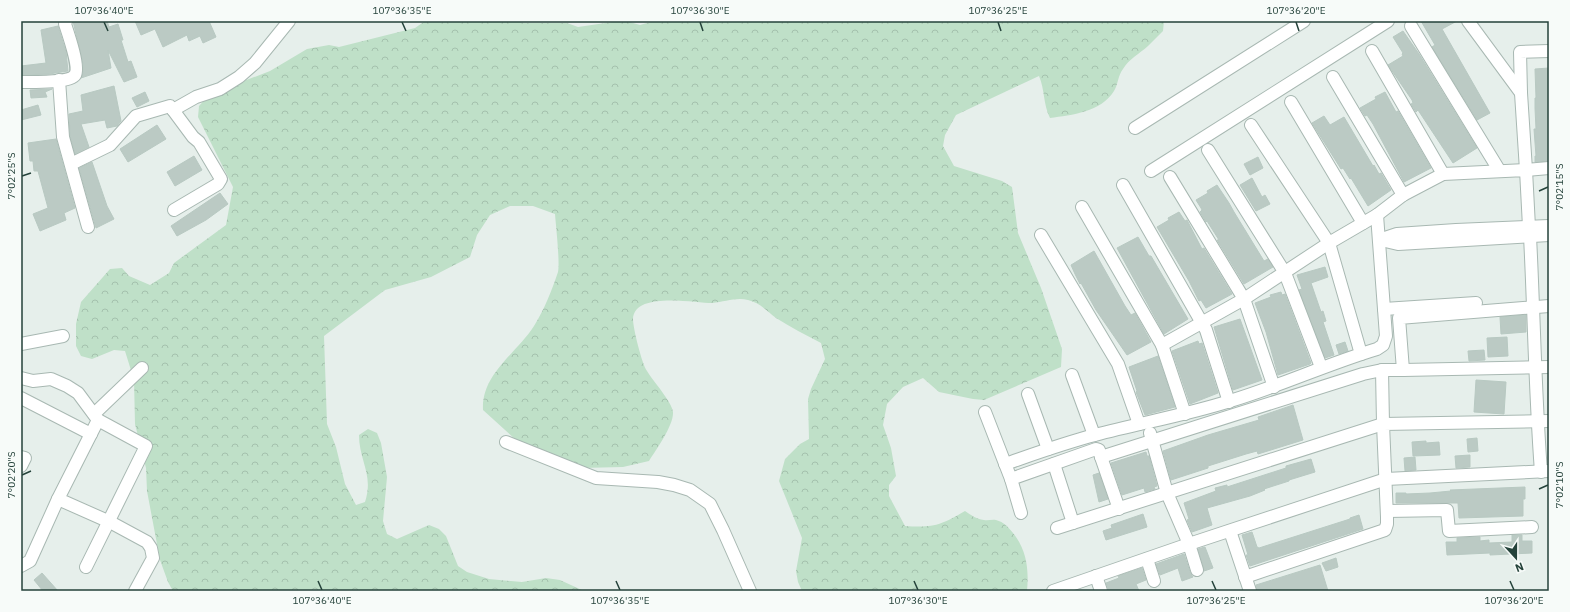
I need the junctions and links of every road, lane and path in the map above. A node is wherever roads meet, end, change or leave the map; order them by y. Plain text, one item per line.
1 (66, 21) edge
2 (289, 21) edge
3 (1304, 21) edge
4 (1388, 21) edge
5 (1468, 21) edge
6 (1411, 26) dead end
7 (1372, 51) dead end
8 (1549, 51) edge
9 (1333, 77) dead end
10 (59, 80) junction
11 (21, 82) edge
12 (1521, 93) junction
13 (1291, 102) dead end
14 (173, 110) junction
15 (1251, 125) dead end
16 (1135, 128) dead end
17 (1208, 150) dead end
18 (71, 164) junction
19 (1549, 168) edge
20 (1499, 170) junction
21 (1526, 170) junction
22 (1150, 171) dead end
23 (1443, 174) junction
24 (1170, 178) dead end
25 (1123, 185) dead end
26 (1403, 196) junction
27 (1082, 207) dead end
28 (174, 210) dead end
29 (1377, 215) junction
30 (1363, 223) junction
31 (1549, 226) edge
32 (88, 227) dead end
33 (1529, 231) junction
34 (1041, 235) dead end
35 (1549, 235) edge
36 (1379, 240) junction
37 (1329, 244) junction
38 (1285, 273) junction
39 (1244, 299) junction
40 (1549, 299) edge
41 (1534, 303) junction
42 (1549, 306) edge
43 (1384, 309) junction
44 (1203, 323) junction
45 (63, 336) dead end
46 (21, 344) edge
47 (1162, 345) junction
48 (1361, 354) junction
49 (1320, 367) junction
50 (142, 368) dead end
51 (1535, 368) junction
52 (1549, 368) edge
53 (1382, 370) junction
54 (1403, 370) junction
55 (1072, 375) dead end
56 (21, 378) edge
57 (1274, 387) junction
58 (1028, 394) dead end
59 (21, 398) edge
60 (1229, 402) junction
61 (985, 412) dead end
62 (1185, 414) junction
63 (96, 417) junction
64 (1543, 421) edge
65 (1144, 423) junction
66 (1383, 424) junction
67 (91, 434) junction
68 (1094, 435) junction
69 (1151, 440) junction
70 (506, 442) dead end
71 (1048, 449) junction
72 (21, 457) edge
73 (1101, 457) junction
74 (1005, 464) junction
75 (1054, 464) junction
76 (21, 466) edge
77 (1545, 472) edge
78 (1386, 478) junction
79 (1011, 479) junction
80 (1167, 493) junction
81 (58, 499) junction
82 (1119, 509) junction
83 (1387, 511) junction
84 (1021, 513) dead end
85 (110, 522) junction
86 (1073, 523) junction
87 (1532, 527) dead end
88 (1057, 528) dead end
89 (1230, 531) junction
90 (1189, 544) junction
91 (1147, 559) junction
92 (21, 566) edge
93 (86, 567) dead end
94 (1197, 570) dead end
95 (1096, 576) junction
96 (1245, 577) junction
97 (1154, 581) dead end
98 (135, 591) edge
99 (750, 591) edge
100 (1053, 591) edge
101 (1101, 591) edge
102 (1250, 591) edge

1 - 10 street
2 - 14 street
3 - 16 street
4 - 22 street
5 - 12 street
6 - 20 street
7 - 23 street
8 - 12 street
9 - 26 street
10 - 11 street
10 - 18 street
12 - 21 street
13 - 30 street
14 - 18 street
14 - 28 street
15 - 37 street
17 - 38 street
18 - 32 street
19 - 21 street
20 - 21 street
20 - 23 street
21 - 33 street
23 - 26 street
24 - 39 street
25 - 44 street
26 - 29 street
27 - 47 street
29 - 30 street
29 - 36 street
30 - 37 street
31 - 33 street
33 - 35 street
33 - 36 street
33 - 41 street
34 - 65 street
36 - 43 street
37 - 38 street
37 - 48 street
38 - 39 street
38 - 49 street
39 - 44 street
39 - 57 street
40 - 41 street
41 - 42 street
41 - 43 street
41 - 51 street
41 - 54 street
43 - 48 street
44 - 47 street
44 - 60 street
45 - 46 street
47 - 62 street
48 - 49 street
49 - 57 street
50 - 63 street
51 - 52 street
51 - 54 street
51 - 64 street
53 - 54 street
53 - 66 street
53 - 69 street
55 - 68 street
56 - 63 street
57 - 60 street
58 - 71 street
59 - 67 street
60 - 62 street
61 - 74 street
62 - 65 street
63 - 67 street
63 - 85 street
64 - 66 street
64 - 77 street
65 - 68 street
65 - 69 street
66 - 78 street
66 - 80 street
67 - 81 street
68 - 71 street
69 - 73 street
69 - 80 street
70 - 99 street
71 - 74 street
72 - 76 street
73 - 75 street
73 - 82 street
74 - 79 street
75 - 79 street
75 - 86 street
77 - 78 street
78 - 83 street
78 - 89 street
79 - 84 street
80 - 82 street
80 - 90 street
81 - 85 street
81 - 92 street
82 - 86 street
83 - 87 street
83 - 96 street
85 - 93 street
85 - 98 street
86 - 88 street
89 - 90 street
89 - 96 street
90 - 91 street
90 - 94 street
91 - 95 street
91 - 97 street
95 - 100 street
95 - 101 street
96 - 102 street

